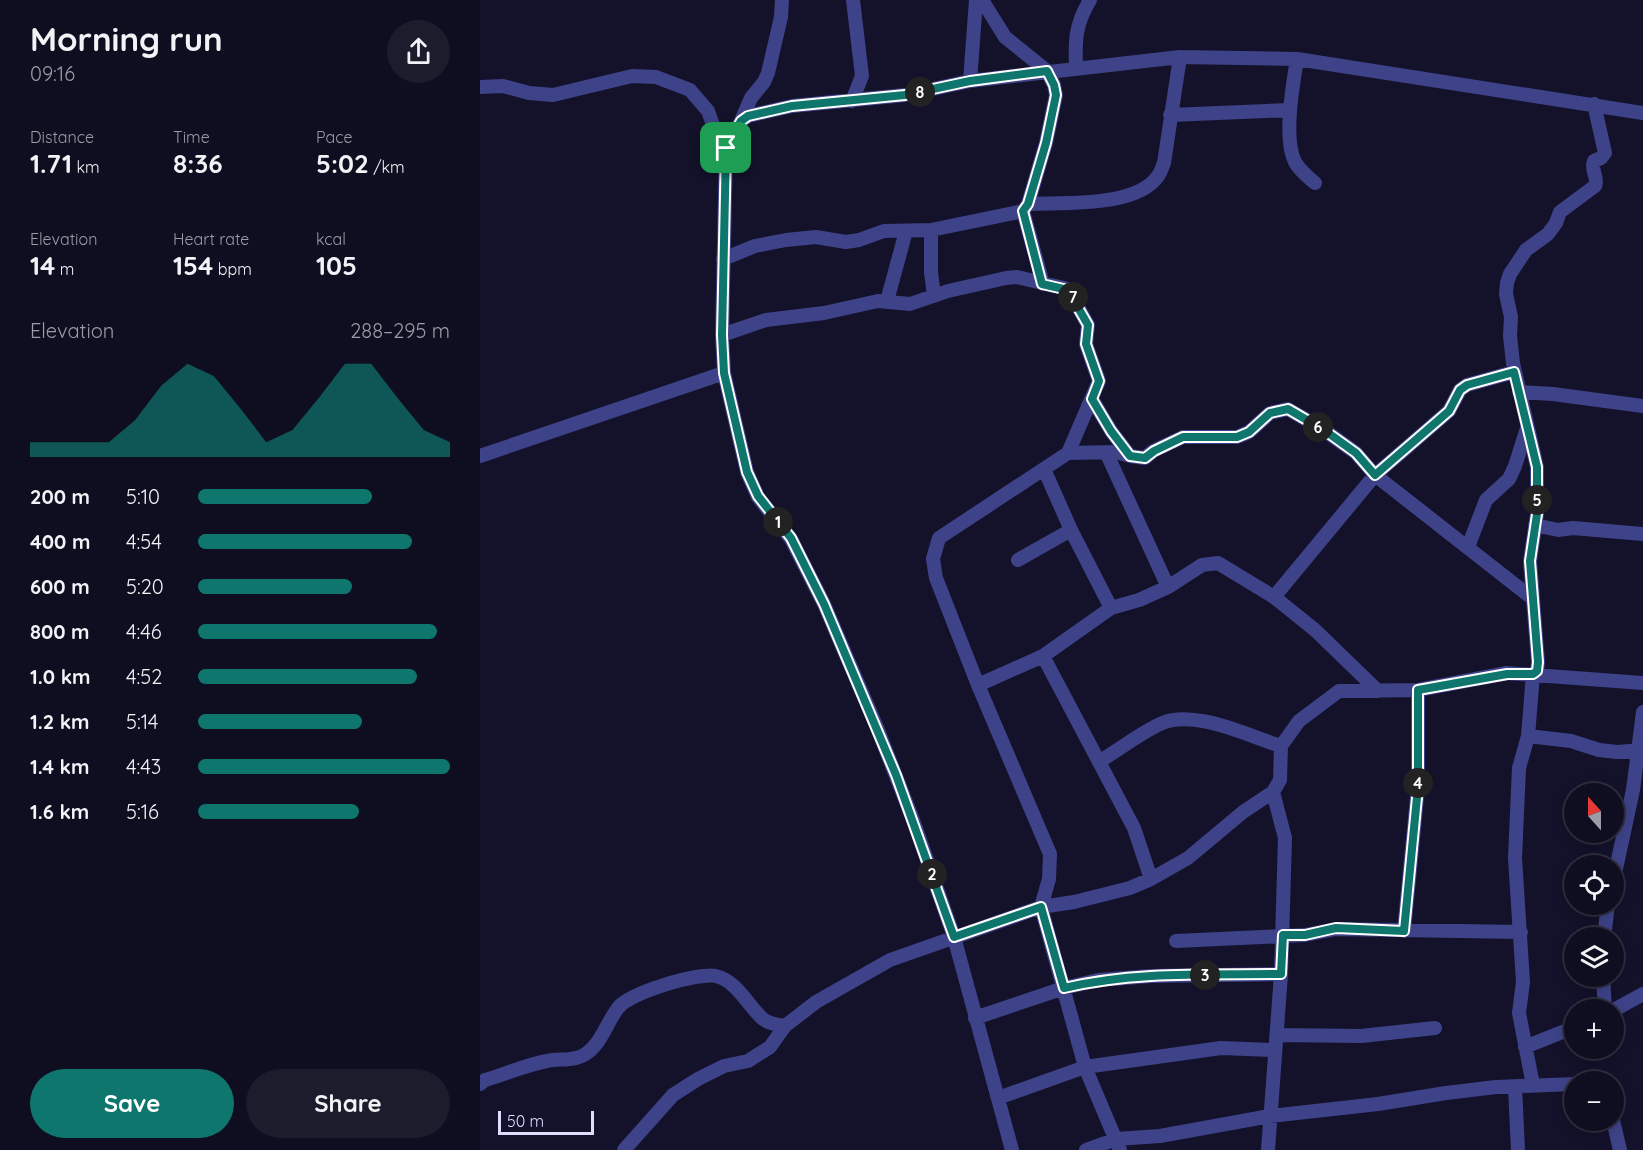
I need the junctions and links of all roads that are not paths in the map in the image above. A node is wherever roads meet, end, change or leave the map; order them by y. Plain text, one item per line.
1 (782, 0) edge
2 (853, 0) edge
3 (976, 0) edge
4 (981, 0) edge
5 (1090, 0) edge
6 (1180, 57) junction
7 (1297, 59) junction
8 (1076, 68) junction
9 (1047, 71) junction
10 (970, 81) junction
11 (480, 87) edge
12 (852, 100) junction
13 (1594, 104) junction
14 (1289, 110) junction
15 (1643, 113) edge
16 (1170, 115) junction
17 (741, 121) junction
18 (726, 148) junction
19 (1315, 183) dead end
20 (1025, 207) junction
21 (931, 230) junction
22 (906, 231) junction
23 (723, 259) junction
24 (1042, 284) junction
25 (934, 296) junction
26 (887, 301) junction
27 (722, 335) junction
28 (1514, 372) junction
29 (724, 373) junction
30 (1519, 392) junction
31 (1092, 399) junction
32 (1643, 406) edge
33 (1527, 427) junction
34 (1107, 452) junction
35 (1068, 453) junction
36 (480, 456) edge
37 (1130, 456) junction
38 (1535, 460) junction
39 (1515, 466) junction
40 (1044, 469) junction
41 (1375, 475) junction
42 (1535, 525) junction
43 (1071, 530) junction
44 (1558, 530) junction
45 (1643, 534) edge
46 (1468, 547) junction
47 (1532, 551) junction
48 (1018, 560) dead end
49 (1168, 587) junction
50 (1274, 597) junction
51 (1532, 598) junction
52 (1111, 608) junction
53 (1043, 656) junction
54 (1533, 674) junction
55 (1643, 683) edge
56 (978, 685) junction
57 (1418, 690) junction
58 (1378, 691) junction
59 (1643, 712) edge
60 (1528, 736) junction
61 (1281, 746) junction
62 (1640, 750) edge
63 (1100, 761) junction
64 (1273, 792) junction
65 (1619, 855) edge
66 (1152, 879) junction
67 (1041, 907) junction
68 (1404, 931) junction
69 (1521, 932) junction
70 (1283, 935) junction
71 (954, 937) junction
72 (1176, 941) dead end
73 (1281, 974) junction
74 (1064, 988) junction
75 (1643, 994) edge
76 (1624, 1004) edge
77 (975, 1018) junction
78 (785, 1026) junction
79 (1435, 1028) dead end
80 (1564, 1031) edge
81 (1277, 1035) junction
82 (1525, 1047) junction
83 (1275, 1050) junction
84 (1085, 1067) junction
85 (480, 1084) edge
86 (1564, 1084) edge
87 (1533, 1085) junction
88 (1515, 1087) junction
89 (998, 1098) junction
90 (1270, 1116) junction
91 (1616, 1131) edge
92 (1118, 1145) edge
93 (624, 1150) edge
94 (1012, 1150) edge
95 (1086, 1150) edge
96 (1268, 1150) edge
97 (1518, 1150) edge
98 (1620, 1150) edge

1 - 17 street
2 - 12 street
3 - 10 street
4 - 9 street
5 - 8 street
6 - 7 street
6 - 8 street
6 - 16 street
7 - 13 street
7 - 14 street
8 - 9 street
9 - 10 street
9 - 20 street
10 - 12 street
11 - 18 street
12 - 17 street
13 - 15 street
13 - 28 street
14 - 16 street
14 - 19 street
16 - 20 street
17 - 18 street
18 - 23 street
20 - 21 street
20 - 24 street
21 - 22 street
21 - 25 street
22 - 23 street
22 - 26 street
23 - 27 street
24 - 25 street
24 - 31 street
25 - 26 street
26 - 27 street
27 - 29 street
28 - 30 street
28 - 41 street
29 - 36 street
29 - 71 street
30 - 32 street
30 - 33 street
31 - 35 street
31 - 37 street
33 - 38 street
33 - 39 street
34 - 35 street
34 - 37 street
34 - 49 street
35 - 40 street
37 - 41 street
38 - 39 street
38 - 42 street
39 - 46 street
40 - 43 street
40 - 56 street
41 - 46 street
41 - 50 street
42 - 44 street
42 - 47 street
43 - 48 street
43 - 52 street
44 - 45 street
44 - 47 street
46 - 51 street
47 - 51 street
49 - 50 street
49 - 52 street
50 - 58 street
51 - 54 street
52 - 53 street
53 - 56 street
53 - 63 street
54 - 55 street
54 - 57 street
54 - 60 street
56 - 67 street
57 - 58 street
57 - 68 street
58 - 61 street
59 - 62 street
60 - 62 street
60 - 69 street
61 - 63 street
61 - 64 street
62 - 65 street
63 - 66 street
64 - 66 street
64 - 70 street
66 - 67 street
67 - 71 street
67 - 74 street
68 - 69 street
68 - 70 street
69 - 82 street
70 - 72 street
70 - 73 street
71 - 77 street
71 - 78 street
73 - 74 street
73 - 81 street
74 - 77 street
74 - 84 street
75 - 76 street
77 - 89 street
78 - 85 street
78 - 93 street
79 - 81 street
80 - 82 street
81 - 83 street
82 - 87 street
83 - 84 street
83 - 90 street
84 - 89 street
84 - 92 street
86 - 87 street
87 - 88 street
88 - 90 street
88 - 97 street
89 - 94 street
90 - 92 street
90 - 96 street
91 - 98 street
92 - 95 street

